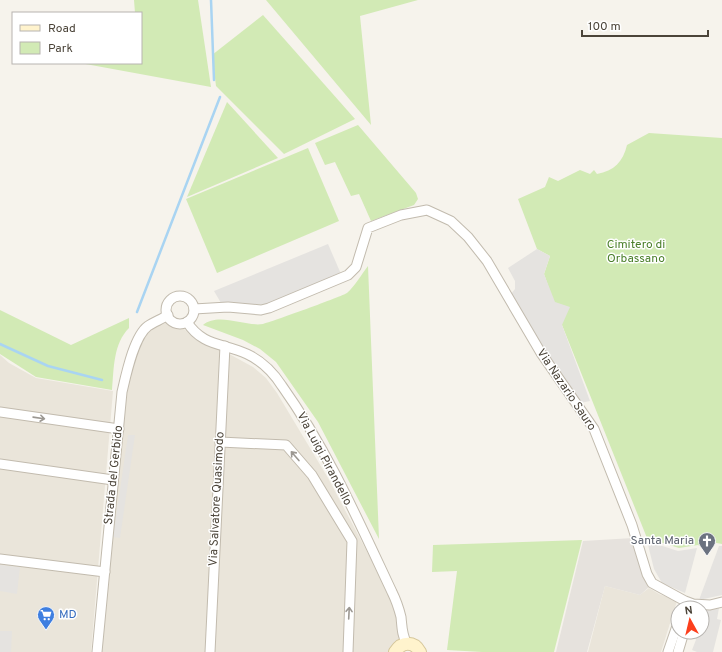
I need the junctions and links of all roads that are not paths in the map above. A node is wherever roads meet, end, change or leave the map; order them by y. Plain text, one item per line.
1 (194, 309) junction
2 (168, 315) junction
3 (187, 322) junction
4 (225, 346) junction
5 (0, 412) edge
6 (120, 429) junction
7 (220, 442) junction
8 (0, 464) edge
9 (113, 480) junction
10 (0, 559) edge
11 (105, 572) junction
12 (683, 600) edge
13 (722, 602) edge
14 (710, 605) edge
15 (672, 640) edge
16 (682, 640) edge
17 (407, 644) junction
18 (96, 652) edge
19 (210, 652) edge
20 (348, 652) edge
21 (395, 652) edge
22 (420, 652) edge
23 (668, 652) edge
24 (678, 652) edge

1 - 2 street
1 - 3 street
1 - 12 street, Via Nazario Sauro
2 - 3 street
2 - 6 street, Strada del Gerbido
3 - 4 street, Via Luigi Pirandello
4 - 7 street, Via Salvatore Quasimodo
4 - 17 street, Via Luigi Pirandello
5 -> 6 street
6 - 9 street, Strada del Gerbido
7 - 19 street, Via Salvatore Quasimodo
20 -> 7 street
8 - 9 street
9 - 11 street, Strada del Gerbido
10 - 11 street
11 - 18 street, Strada del Gerbido
13 - 14 street
15 - 23 street
16 - 24 street
17 - 21 street
17 - 22 street

